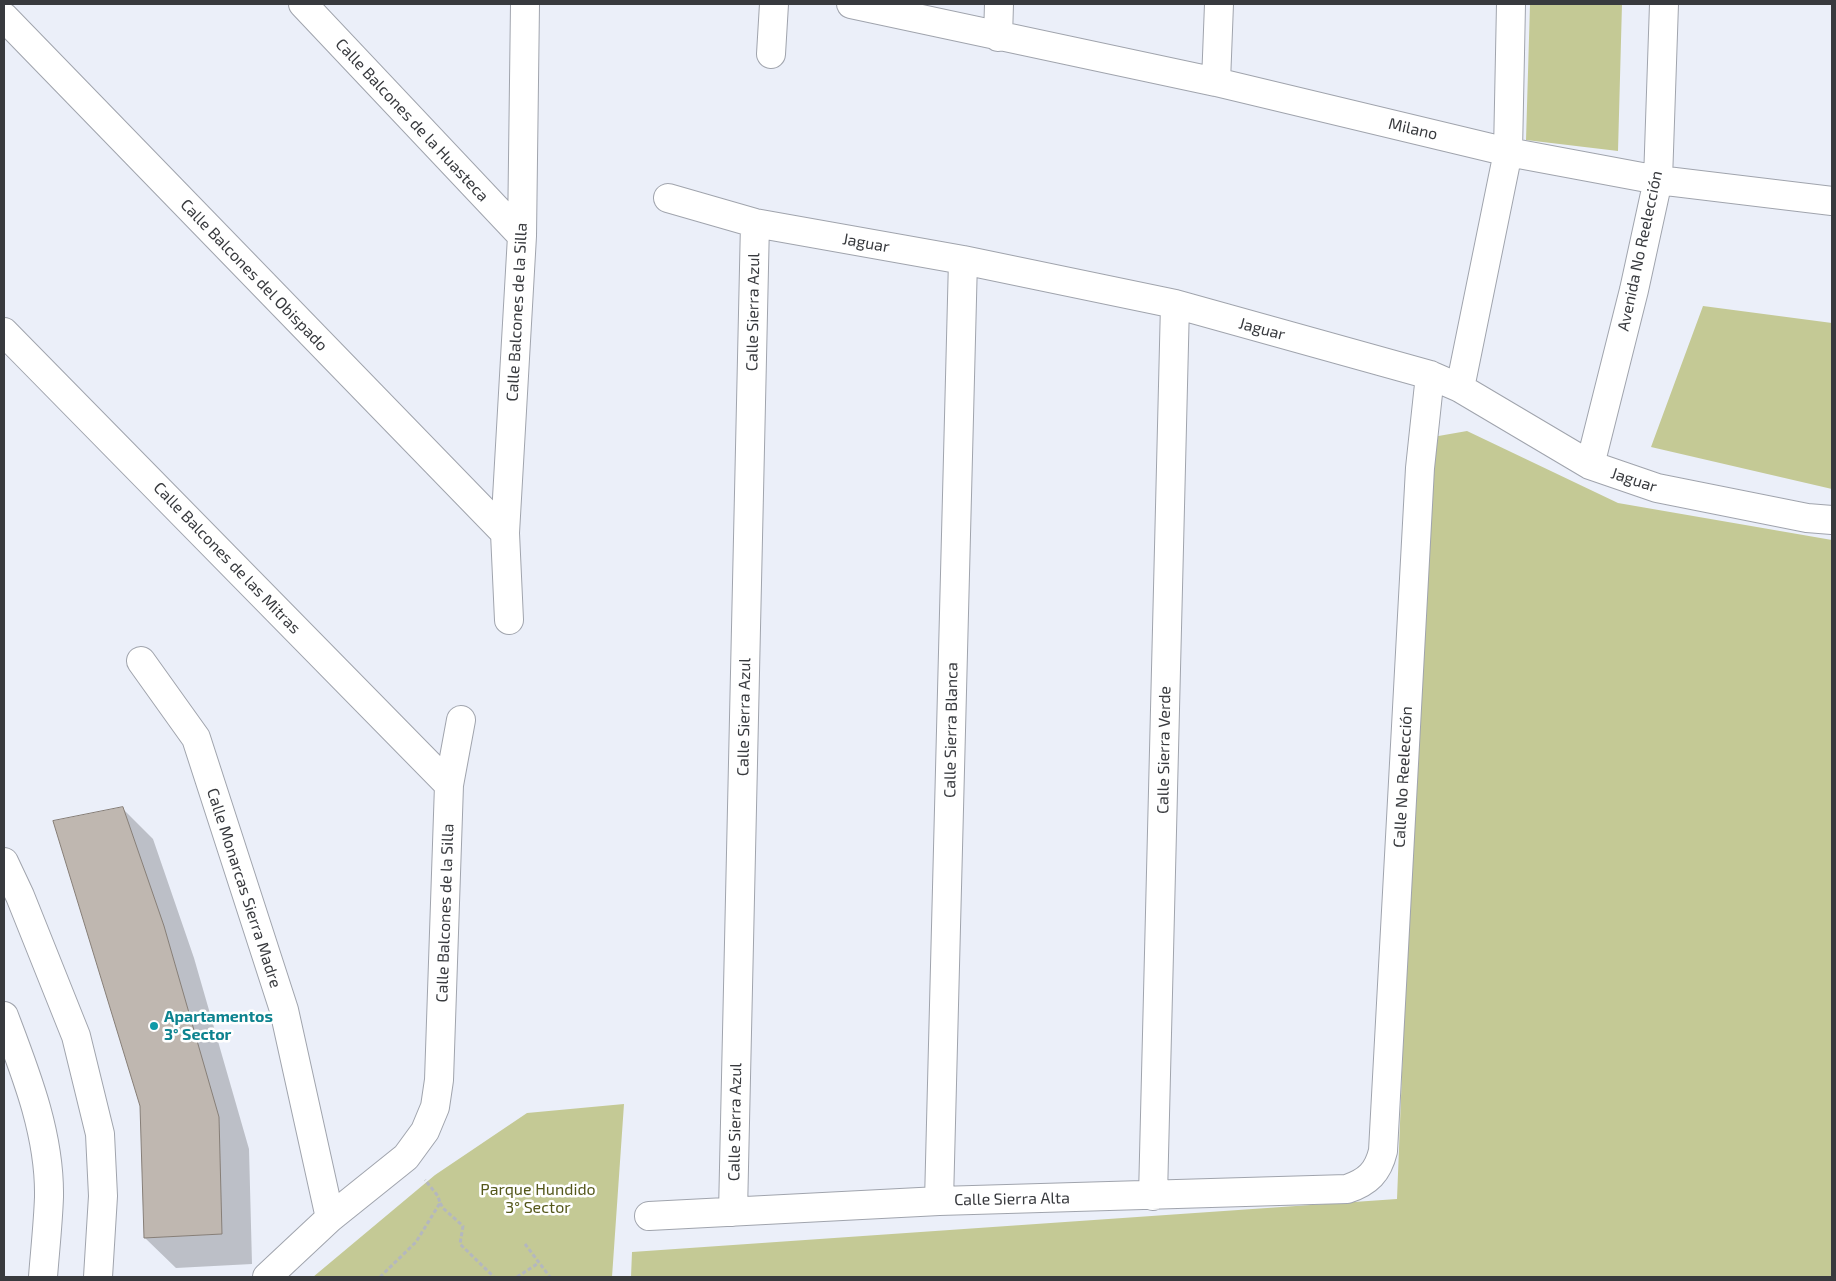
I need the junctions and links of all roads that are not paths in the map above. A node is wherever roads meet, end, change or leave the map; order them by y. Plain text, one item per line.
1 (302, 4) edge
2 (525, 4) edge
3 (774, 4) edge
4 (851, 4) edge
5 (999, 4) edge
6 (1219, 4) edge
7 (1511, 4) edge
8 (1664, 4) edge
9 (4, 17) edge
10 (998, 37) junction
11 (771, 54) dead end
12 (1216, 82) junction
13 (1508, 152) junction
14 (1658, 180) junction
15 (668, 198) dead end
16 (1832, 202) edge
17 (756, 223) junction
18 (522, 236) junction
19 (963, 260) junction
20 (1175, 304) junction
21 (4, 332) edge
22 (1430, 375) junction
23 (1460, 388) junction
24 (1590, 465) junction
25 (1832, 520) edge
26 (505, 533) junction
27 (509, 620) dead end
28 (141, 661) dead end
29 (461, 720) dead end
30 (449, 785) junction
31 (4, 862) edge
32 (4, 1016) edge
33 (1372, 1176) joint
34 (1153, 1196) junction
35 (939, 1201) junction
36 (733, 1212) junction
37 (649, 1216) dead end
38 (330, 1218) junction
39 (43, 1277) edge
40 (98, 1277) edge
41 (267, 1277) edge

1 - 18 street, Calle Balcones de la Huasteca
2 - 18 street, Calle Balcones de la Silla
3 - 11 street
4 - 10 street, Milano
5 - 10 street
6 - 12 street
7 - 13 street
8 - 14 street, Avenida No Reelección
9 - 26 street, Calle Balcones del Obispado
10 - 12 street, Milano
12 - 13 street, Milano
13 - 14 street, Milano
13 - 23 street
14 - 16 street, Milano
14 - 24 street, Avenida No Reelección
15 - 17 street, Jaguar
17 - 19 street, Jaguar
17 - 36 street, Calle Sierra Azul
18 - 26 street, Calle Balcones de la Silla
19 - 20 street, Jaguar
19 - 35 street, Calle Sierra Blanca
20 - 22 street, Jaguar
20 - 34 street, Calle Sierra Verde
21 - 30 street, Calle Balcones de las Mitras
22 - 23 street, Jaguar
22 - 33 street, Calle No Reelección
23 - 24 street, Jaguar
24 - 25 street, Jaguar
26 - 27 street, Calle Balcones de la Silla
28 - 38 street, Calle Monarcas Sierra Madre
29 - 30 street, Calle Balcones de la Silla
30 - 38 street, Calle Balcones de la Silla
31 - 40 street
32 - 39 street
33 - 34 street, Calle Sierra Alta
34 - 35 street, Calle Sierra Alta
35 - 36 street, Calle Sierra Alta
36 - 37 street, Calle Sierra Alta
38 - 41 street, Calle Balcones de la Silla

